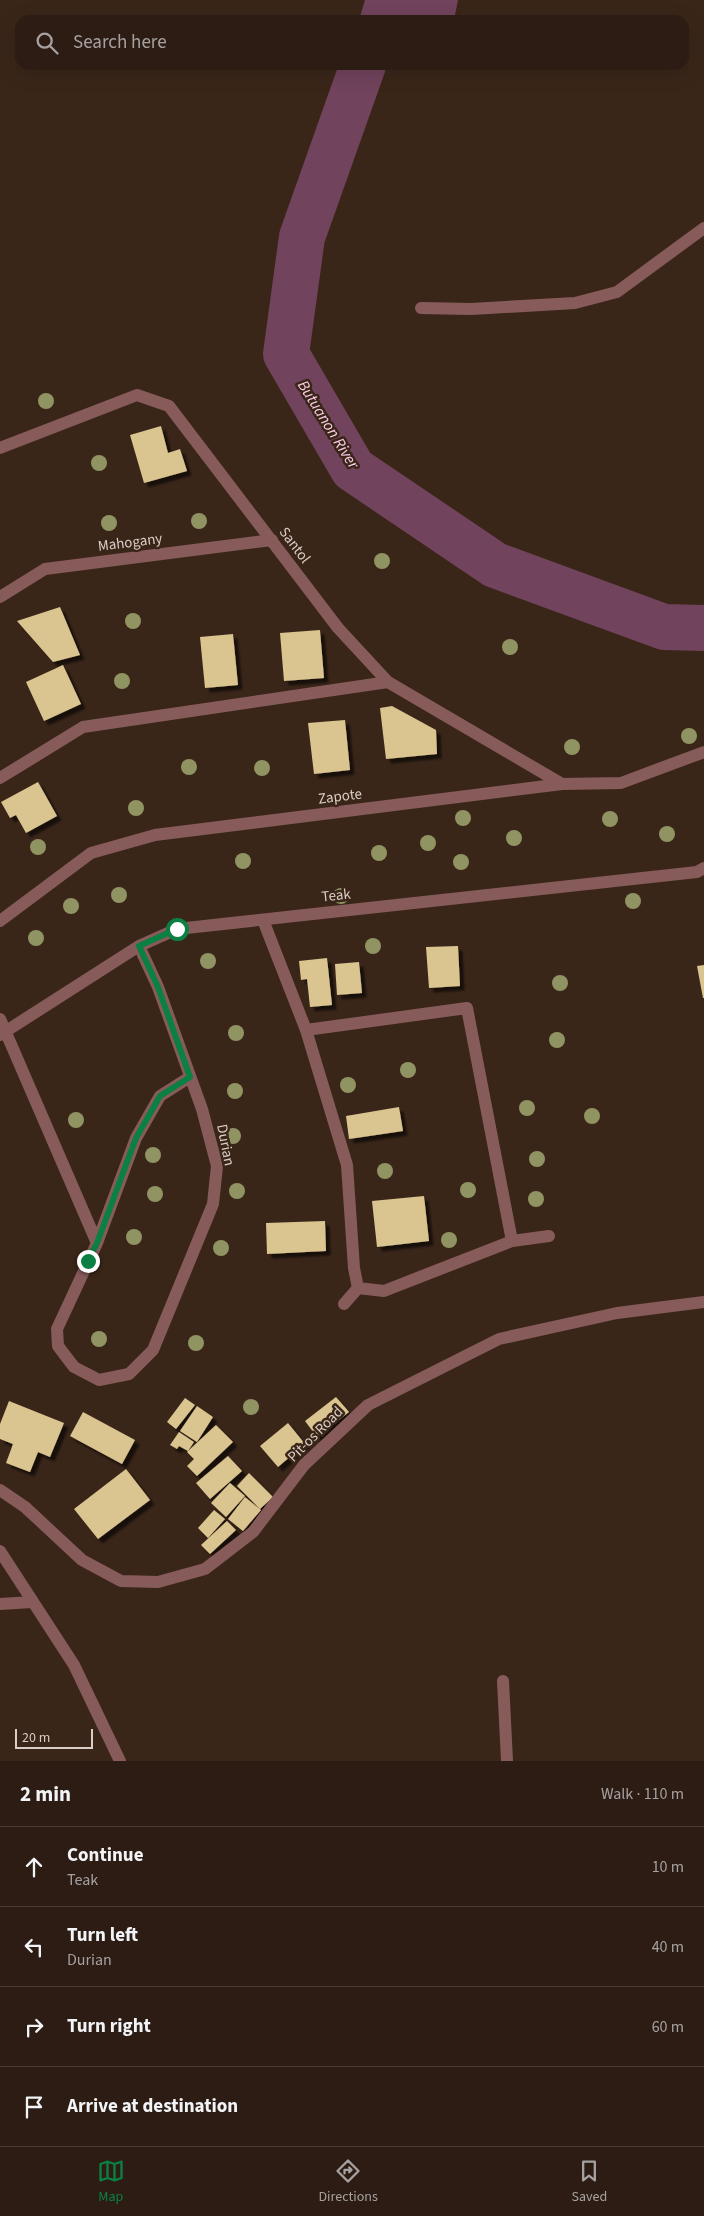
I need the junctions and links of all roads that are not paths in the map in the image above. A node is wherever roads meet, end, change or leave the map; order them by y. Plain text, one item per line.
1 (704, 228) edge
2 (421, 308) dead end
3 (0, 448) edge
4 (272, 540) junction
5 (0, 597) edge
6 (388, 682) junction
7 (704, 752) edge
8 (0, 778) edge
9 (562, 784) junction
10 (704, 868) edge
11 (263, 920) junction
12 (0, 921) edge
13 (139, 946) junction
14 (0, 1019) edge
15 (306, 1030) junction
16 (3, 1034) edge
17 (190, 1077) junction
18 (549, 1236) dead end
19 (512, 1241) junction
20 (97, 1243) junction
21 (358, 1288) junction
22 (704, 1302) edge
23 (344, 1304) dead end
24 (0, 1490) edge
25 (0, 1552) edge
26 (32, 1602) junction
27 (0, 1604) edge
28 (504, 1681) dead end
29 (120, 1761) edge
30 (507, 1761) edge

1 - 2 street
3 - 4 street, Santol
4 - 5 street, Mahogany
4 - 6 street, Santol
6 - 8 street
6 - 9 street, Santol
7 - 9 street, Zapote
9 - 12 street, Zapote
10 - 11 street, Teak
11 - 13 street, Teak
11 - 15 street
13 - 16 street, Teak
13 - 17 street, Durian
14 - 16 street
15 - 19 street
15 - 21 street
16 - 20 street
17 - 20 street
17 - 20 street, Durian
18 - 19 street
19 - 21 street
21 - 23 street
22 - 24 street, Pit-os Road
25 - 26 street
26 - 27 street
26 - 29 street
28 - 30 street

